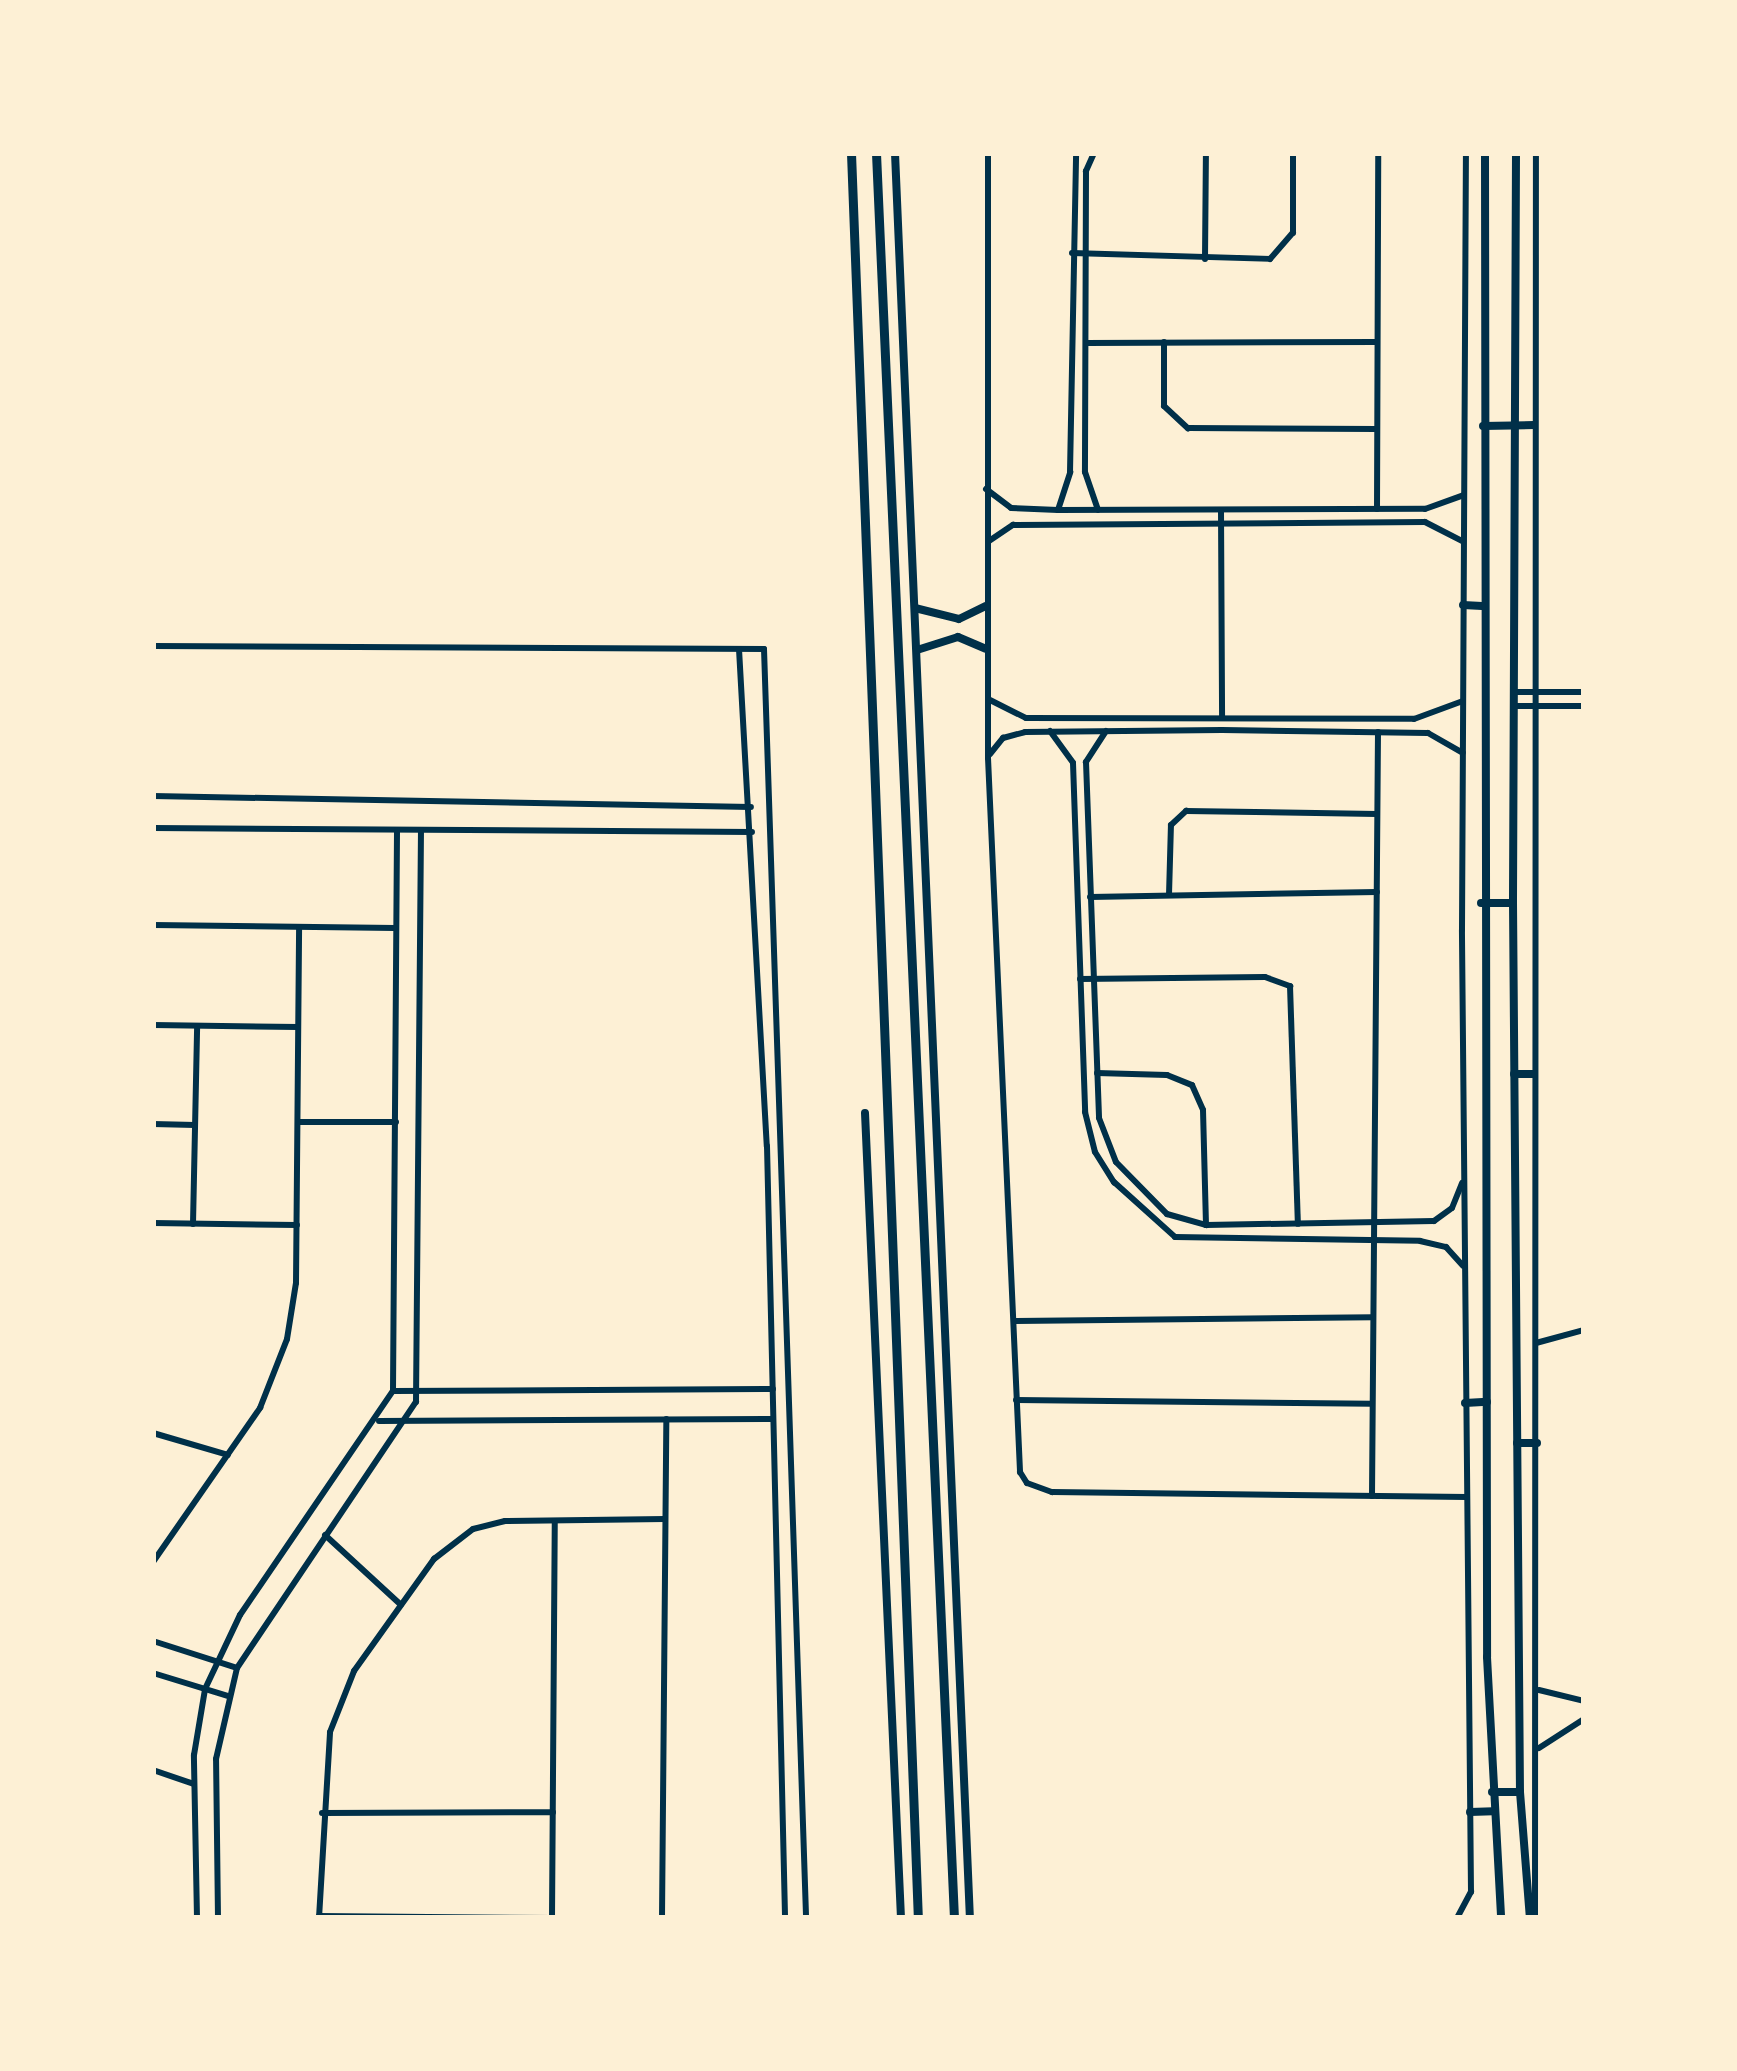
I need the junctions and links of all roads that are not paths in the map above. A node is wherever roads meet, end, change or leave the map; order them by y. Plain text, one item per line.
1 (851, 153) edge
2 (876, 153) edge
3 (895, 153) edge
4 (988, 153) edge
5 (1076, 153) edge
6 (1094, 153) edge
7 (1206, 153) edge
8 (1293, 153) edge
9 (1378, 153) edge
10 (1466, 153) edge
11 (1484, 153) edge
12 (1516, 153) edge
13 (1536, 153) edge
14 (1072, 253) junction
15 (1087, 253) junction
16 (1205, 259) junction
17 (1164, 342) junction
18 (1377, 342) junction
19 (1087, 343) junction
20 (1534, 425) junction
21 (1483, 426) junction
22 (1515, 426) junction
23 (1376, 429) junction
24 (986, 489) junction
25 (1464, 495) junction
26 (1376, 508) junction
27 (1058, 510) junction
28 (1098, 510) junction
29 (1222, 511) junction
30 (1222, 524) junction
31 (986, 543) junction
32 (1464, 543) junction
33 (1463, 605) junction
34 (1482, 606) junction
35 (986, 607) junction
36 (915, 608) junction
37 (153, 646) edge
38 (739, 649) junction
39 (986, 649) junction
40 (916, 651) junction
41 (1514, 692) junction
42 (1533, 692) junction
43 (1584, 692) edge
44 (987, 696) junction
45 (1463, 701) junction
46 (1514, 706) junction
47 (1532, 706) junction
48 (1584, 706) edge
49 (1222, 719) junction
50 (1222, 730) junction
51 (1050, 731) junction
52 (1106, 731) junction
53 (1378, 732) junction
54 (1462, 753) junction
55 (988, 758) junction
56 (153, 796) edge
57 (751, 807) junction
58 (1377, 814) junction
59 (153, 828) edge
60 (397, 830) junction
61 (421, 830) junction
62 (752, 832) junction
63 (1376, 892) junction
64 (1169, 895) junction
65 (1090, 897) junction
66 (1481, 903) junction
67 (1513, 903) junction
68 (153, 925) edge
69 (299, 927) junction
70 (396, 928) junction
71 (1080, 979) junction
72 (1093, 979) junction
73 (153, 1025) edge
74 (197, 1026) junction
75 (298, 1027) junction
76 (1097, 1072) junction
77 (1514, 1074) junction
78 (1534, 1074) junction
79 (882, 1112) junction
80 (865, 1113) joint
81 (298, 1122) junction
82 (396, 1123) junction
83 (153, 1124) edge
84 (195, 1125) junction
85 (1102, 1132) junction
86 (1089, 1135) junction
87 (1466, 1174) junction
88 (153, 1223) edge
89 (1374, 1223) junction
90 (193, 1224) junction
91 (1194, 1224) junction
92 (1298, 1224) junction
93 (297, 1225) junction
94 (1206, 1225) junction
95 (1374, 1240) junction
96 (1193, 1241) junction
97 (1464, 1268) junction
98 (1373, 1317) junction
99 (1014, 1321) junction
100 (1584, 1330) edge
101 (1536, 1342) junction
102 (772, 1388) junction
103 (393, 1391) junction
104 (417, 1391) junction
105 (1016, 1400) junction
106 (1487, 1402) junction
107 (1466, 1403) junction
108 (1372, 1404) junction
109 (773, 1419) junction
110 (379, 1420) junction
111 (409, 1420) junction
112 (666, 1420) junction
113 (153, 1432) edge
114 (1517, 1443) junction
115 (1537, 1443) junction
116 (228, 1455) junction
117 (1372, 1496) junction
118 (1466, 1497) junction
119 (665, 1519) junction
120 (555, 1521) junction
121 (325, 1535) junction
122 (153, 1540) edge
123 (166, 1544) junction
124 (153, 1562) edge
125 (401, 1604) junction
126 (153, 1641) edge
127 (216, 1661) junction
128 (237, 1668) junction
129 (153, 1673) edge
130 (205, 1689) junction
131 (1539, 1690) junction
132 (228, 1696) junction
133 (1584, 1701) edge
134 (1584, 1719) edge
135 (1539, 1748) junction
136 (153, 1770) edge
137 (194, 1784) junction
138 (1491, 1792) junction
139 (1520, 1792) junction
140 (1493, 1811) junction
141 (553, 1812) junction
142 (1470, 1812) junction
143 (320, 1813) junction
144 (319, 1917) edge
145 (197, 1918) edge
146 (218, 1918) edge
147 (552, 1918) edge
148 (662, 1918) edge
149 (785, 1918) edge
150 (806, 1918) edge
151 (901, 1918) edge
152 (918, 1918) edge
153 (954, 1918) edge
154 (970, 1918) edge
155 (1457, 1918) edge
156 (1501, 1918) edge
157 (1533, 1918) edge

1 - 79 main road
2 - 153 main road
3 - 36 street
4 - 24 street
5 - 14 street
6 - 15 street
7 - 16 street
8 - 16 street
9 - 18 street
10 - 25 street
11 - 21 street
12 - 22 street
13 - 20 street
14 - 15 street
14 - 27 street
15 - 16 street
15 - 19 street
17 - 18 street
17 - 19 street
17 - 23 street
18 - 23 street
19 - 28 street
20 - 22 street
20 - 42 street
21 - 22 street
21 - 34 street
22 - 41 street
23 - 26 street
24 - 27 street
24 - 31 street
25 - 26 street
25 - 32 street
26 - 29 street
27 - 28 street
28 - 29 street
29 - 30 street
30 - 31 street
30 - 32 street
30 - 49 street
31 - 35 street
32 - 33 street
33 - 34 street
33 - 45 street
34 - 66 street
35 - 36 street
35 - 39 street
36 - 40 street
37 - 38 street
38 - 57 street
38 - 150 street
39 - 40 street
39 - 44 street
40 - 154 street
41 - 42 street
41 - 46 street
42 - 43 street
42 - 47 street
44 - 49 street
44 - 55 street
45 - 49 street
45 - 54 street
46 - 47 street
46 - 67 street
47 - 48 street
47 - 78 street
49 - 50 street
50 - 52 street
50 - 53 street
51 - 52 street
51 - 55 street
51 - 71 street
52 - 65 street
53 - 54 street
53 - 58 street
54 - 87 street
55 - 99 street
56 - 57 street
57 - 62 street
58 - 63 street
58 - 64 street
59 - 60 street
60 - 61 street
60 - 70 street
61 - 62 street
61 - 104 street
62 - 102 street
63 - 64 street
63 - 89 street
64 - 65 street
65 - 72 street
66 - 67 street
66 - 106 street
67 - 77 street
68 - 69 street
69 - 70 street
69 - 75 street
70 - 82 street
71 - 72 street
71 - 86 street
72 - 76 street
72 - 92 street
73 - 74 street
74 - 75 street
74 - 84 street
75 - 81 street
76 - 85 street
76 - 94 street
77 - 78 street
77 - 114 street
78 - 101 street
79 - 80 main road
79 - 152 main road
80 - 151 street
81 - 82 street
81 - 93 street
82 - 103 street
83 - 84 street
84 - 90 street
85 - 86 street
85 - 91 street
86 - 96 street
87 - 89 street
87 - 97 street
88 - 90 street
89 - 92 street
89 - 95 street
90 - 93 street
91 - 94 street
91 - 96 street
92 - 94 street
93 - 116 street
95 - 96 street
95 - 97 street
95 - 98 street
97 - 107 street
98 - 99 street
98 - 108 street
99 - 105 street
100 - 101 street
101 - 115 street
102 - 104 street
102 - 109 street
103 - 104 street
103 - 110 street
104 - 111 street
105 - 108 street
105 - 117 street
106 - 107 street
106 - 138 street
107 - 118 street
108 - 117 street
109 - 112 street
109 - 149 street
110 - 111 street
110 - 127 street
111 - 112 street
111 - 121 street
112 - 119 street
113 - 116 street
114 - 115 street
114 - 139 street
115 - 131 street
116 - 123 street
117 - 118 street
118 - 142 street
119 - 120 street
119 - 148 street
120 - 125 street
120 - 141 street
121 - 125 street
121 - 128 street
122 - 123 street
123 - 124 street
125 - 143 street
126 - 127 street
127 - 128 street
127 - 130 street
128 - 132 street
129 - 130 street
130 - 132 street
130 - 137 street
131 - 133 street
131 - 135 street
132 - 146 street
134 - 135 street
135 - 157 street
136 - 137 street
137 - 145 street
138 - 139 street
138 - 140 street
139 - 157 street
140 - 142 street
140 - 156 street
141 - 143 street
141 - 147 street
142 - 155 street
143 - 144 street
144 - 147 street

